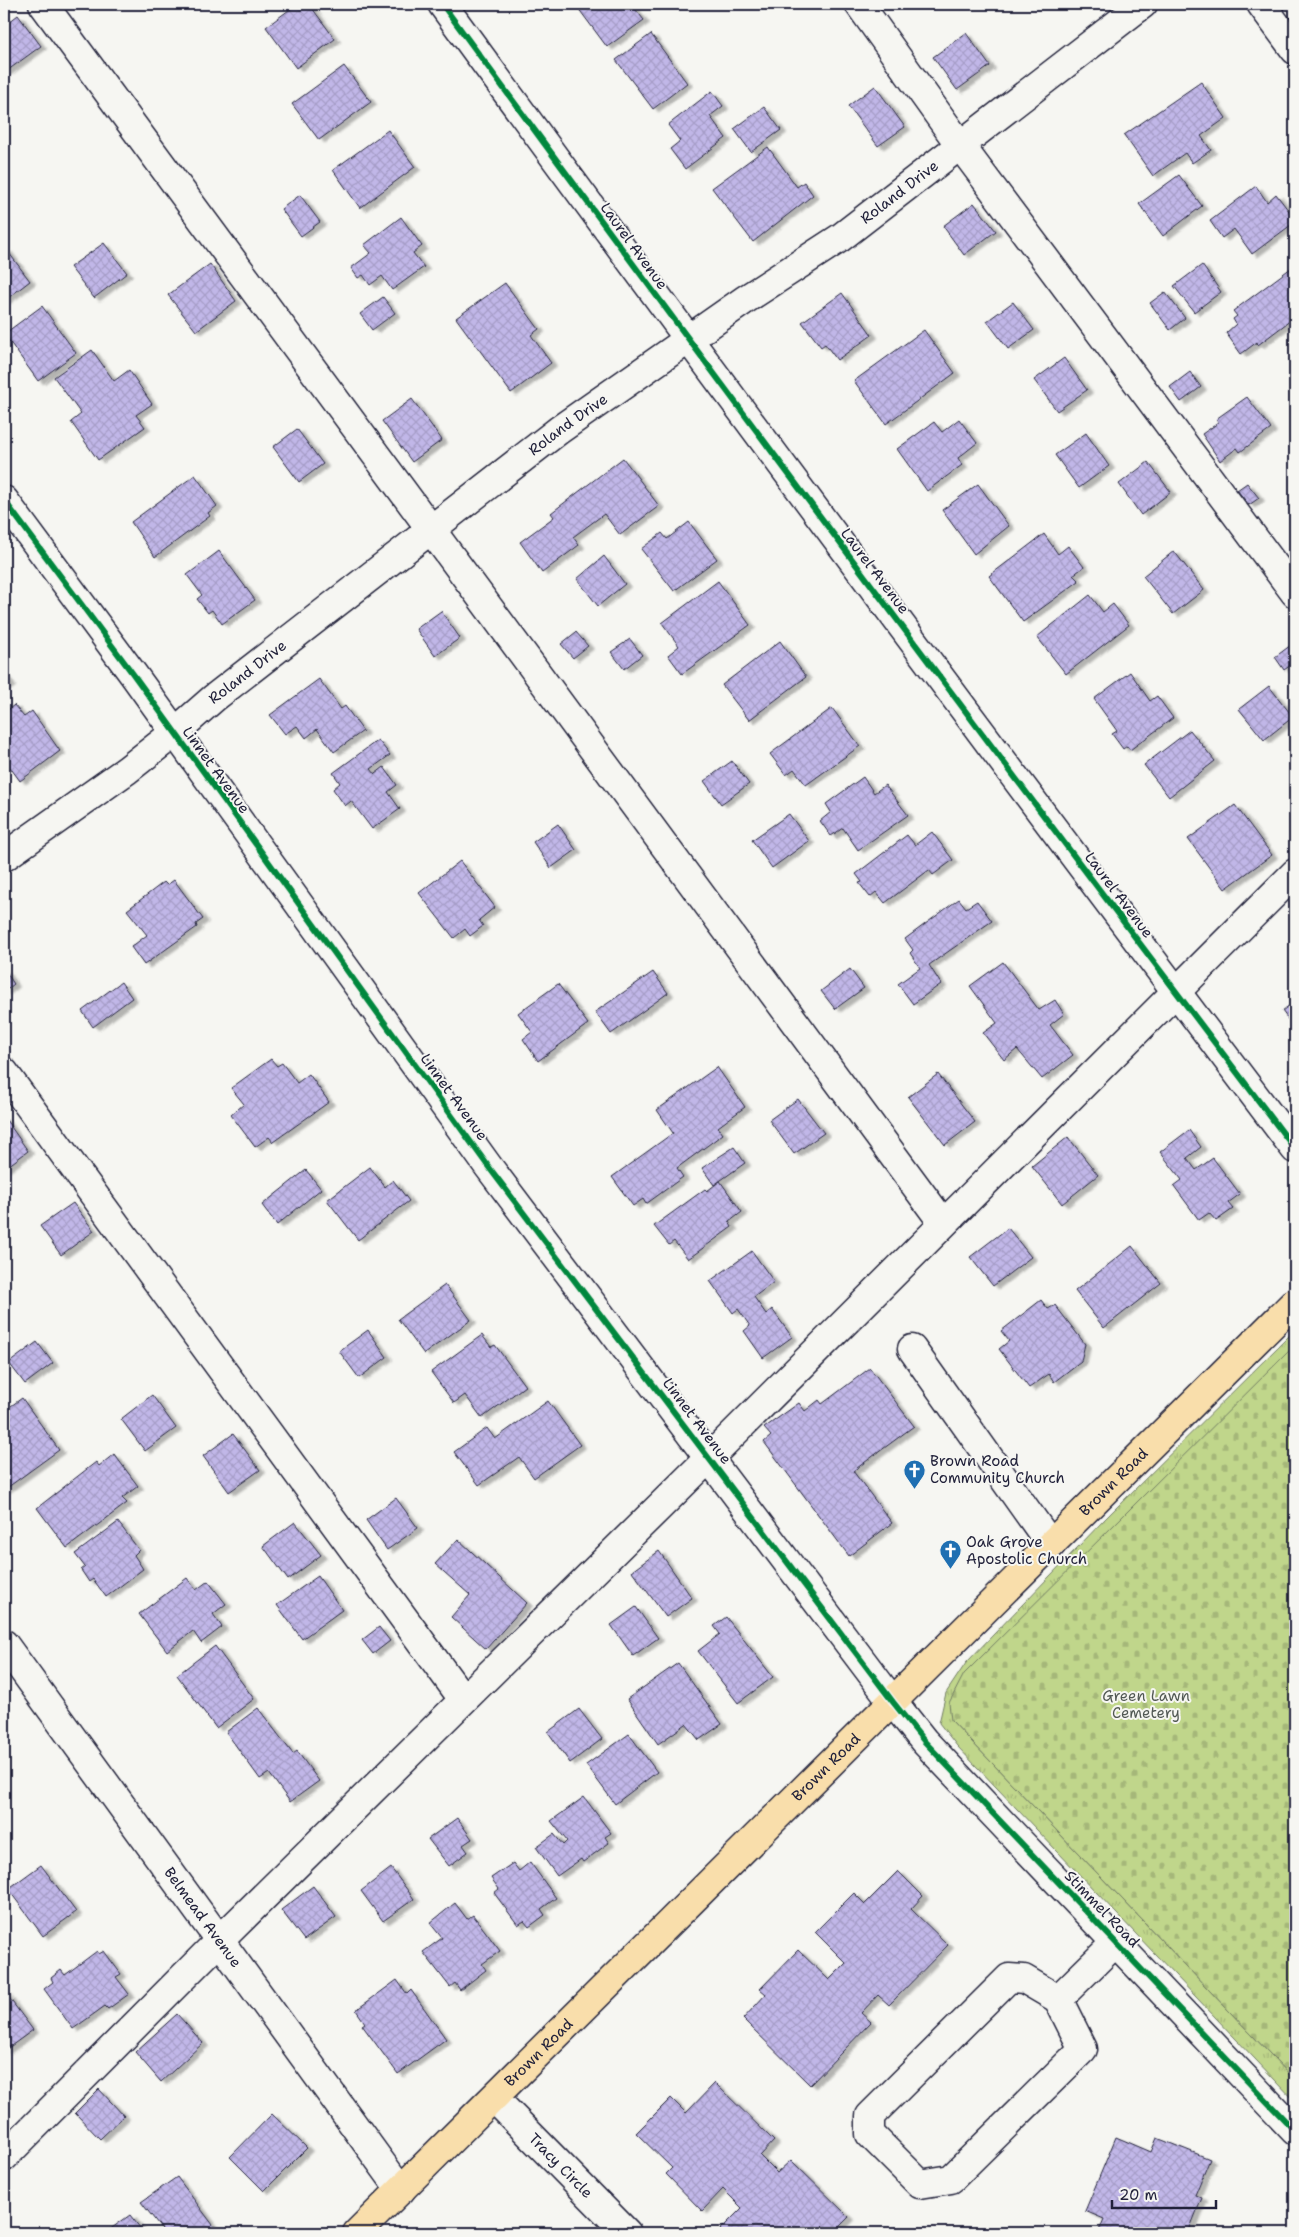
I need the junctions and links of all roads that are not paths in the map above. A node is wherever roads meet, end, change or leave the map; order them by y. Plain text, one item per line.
1 (43, 4) edge
2 (442, 4) edge
3 (859, 4) edge
4 (1143, 4) edge
5 (1261, 4) edge
6 (1295, 50) edge
7 (960, 144) junction
8 (687, 340) junction
9 (4, 500) edge
10 (431, 530) junction
11 (1295, 593) edge
12 (174, 734) junction
13 (4, 857) edge
14 (1295, 873) edge
15 (1175, 991) junction
16 (4, 1072) edge
17 (1295, 1149) edge
18 (943, 1223) junction
19 (1295, 1302) edge
20 (912, 1349) dead end
21 (708, 1458) junction
22 (1051, 1545) junction
23 (4, 1644) edge
24 (464, 1699) junction
25 (893, 1702) junction
26 (219, 1941) junction
27 (1116, 1942) junction
28 (1058, 1999) junction
29 (494, 2098) junction
30 (1295, 2131) edge
31 (4, 2157) edge
32 (401, 2190) junction
33 (357, 2233) edge
34 (627, 2233) edge

1 - 10 street
2 - 8 street, Laurel Avenue
3 - 7 street
4 - 7 street, Roland Drive
5 - 6 street
7 - 8 street, Roland Drive
7 - 11 street
8 - 10 street, Roland Drive
8 - 15 street, Laurel Avenue
9 - 12 street, Linnet Avenue
10 - 12 street, Roland Drive
10 - 18 street
12 - 13 street, Roland Drive
12 - 21 street, Linnet Avenue
14 - 15 street
15 - 17 street, Laurel Avenue
15 - 18 street
16 - 24 street
18 - 21 street
19 - 22 main road, Brown Road
20 - 22 street
21 - 24 street
21 - 25 street, Linnet Avenue
22 - 25 main road, Brown Road
23 - 26 street, Belmead Avenue
24 - 26 street
25 - 27 street, Stimmel Road
25 - 29 main road, Brown Road
26 - 31 street
26 - 32 street, Belmead Avenue
27 - 28 street
27 - 30 street, Stimmel Road
28 - 28 street
29 - 32 main road, Brown Road
29 - 34 street, Tracy Circle
32 - 33 main road, Brown Road

